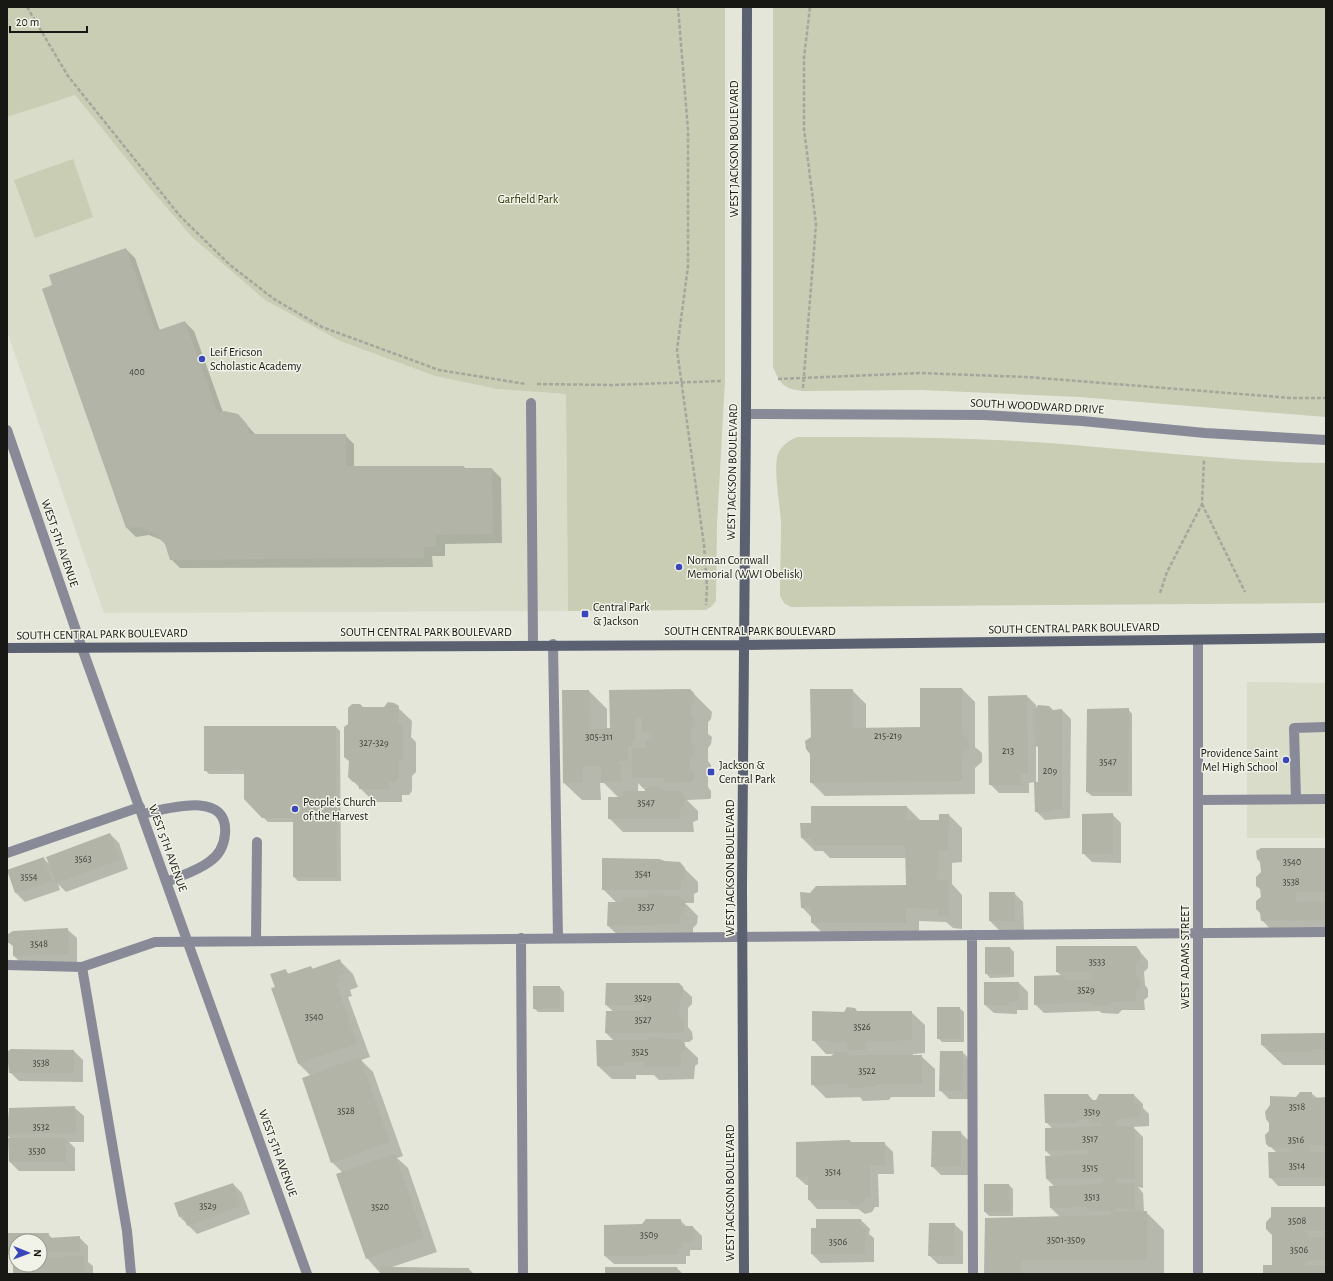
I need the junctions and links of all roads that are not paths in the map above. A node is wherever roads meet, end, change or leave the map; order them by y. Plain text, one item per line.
1 (747, 7) edge
2 (531, 402) dead end
3 (746, 414) junction
4 (7, 430) edge
5 (1326, 440) edge
6 (1326, 638) edge
7 (1198, 640) junction
8 (533, 644) junction
9 (553, 644) junction
10 (744, 645) junction
11 (7, 648) edge
12 (82, 648) junction
13 (1326, 727) edge
14 (1296, 799) junction
15 (1326, 799) edge
16 (1198, 800) junction
17 (141, 811) junction
18 (257, 842) dead end
19 (7, 853) edge
20 (167, 882) junction
21 (1198, 932) junction
22 (1326, 932) edge
23 (972, 935) junction
24 (742, 936) junction
25 (521, 938) junction
26 (558, 938) junction
27 (256, 940) junction
28 (188, 941) junction
29 (7, 965) edge
30 (82, 967) junction
31 (131, 1274) edge
32 (307, 1274) edge
33 (523, 1274) edge
34 (744, 1274) edge
35 (973, 1274) edge
36 (1198, 1274) edge

1 - 3 street, WEST JACKSON BOULEVARD
2 - 8 street
3 - 5 street, SOUTH WOODWARD DRIVE
3 - 10 street, WEST JACKSON BOULEVARD
4 - 12 street, WEST 5TH AVENUE
6 - 7 street, SOUTH CENTRAL PARK BOULEVARD
7 - 10 street, SOUTH CENTRAL PARK BOULEVARD
7 - 16 street, WEST ADAMS STREET
8 - 9 street, SOUTH CENTRAL PARK BOULEVARD
8 - 12 street, SOUTH CENTRAL PARK BOULEVARD
9 - 10 street, SOUTH CENTRAL PARK BOULEVARD
9 - 26 street
10 - 24 street, WEST JACKSON BOULEVARD
11 - 12 street, SOUTH CENTRAL PARK BOULEVARD
12 - 17 street, WEST 5TH AVENUE
13 - 14 street
14 - 15 street
14 - 16 street
16 - 21 street, WEST ADAMS STREET
17 - 19 street
17 - 20 street, WEST 5TH AVENUE
17 - 20 street
18 - 27 street
20 - 28 street, WEST 5TH AVENUE
21 - 22 street
21 - 23 street
21 - 36 street, WEST ADAMS STREET
23 - 24 street
23 - 35 street
24 - 26 street
24 - 34 street, WEST JACKSON BOULEVARD
25 - 26 street
25 - 27 street
25 - 33 street
27 - 28 street
28 - 30 street
28 - 32 street, WEST 5TH AVENUE
29 - 30 street
30 - 31 street

